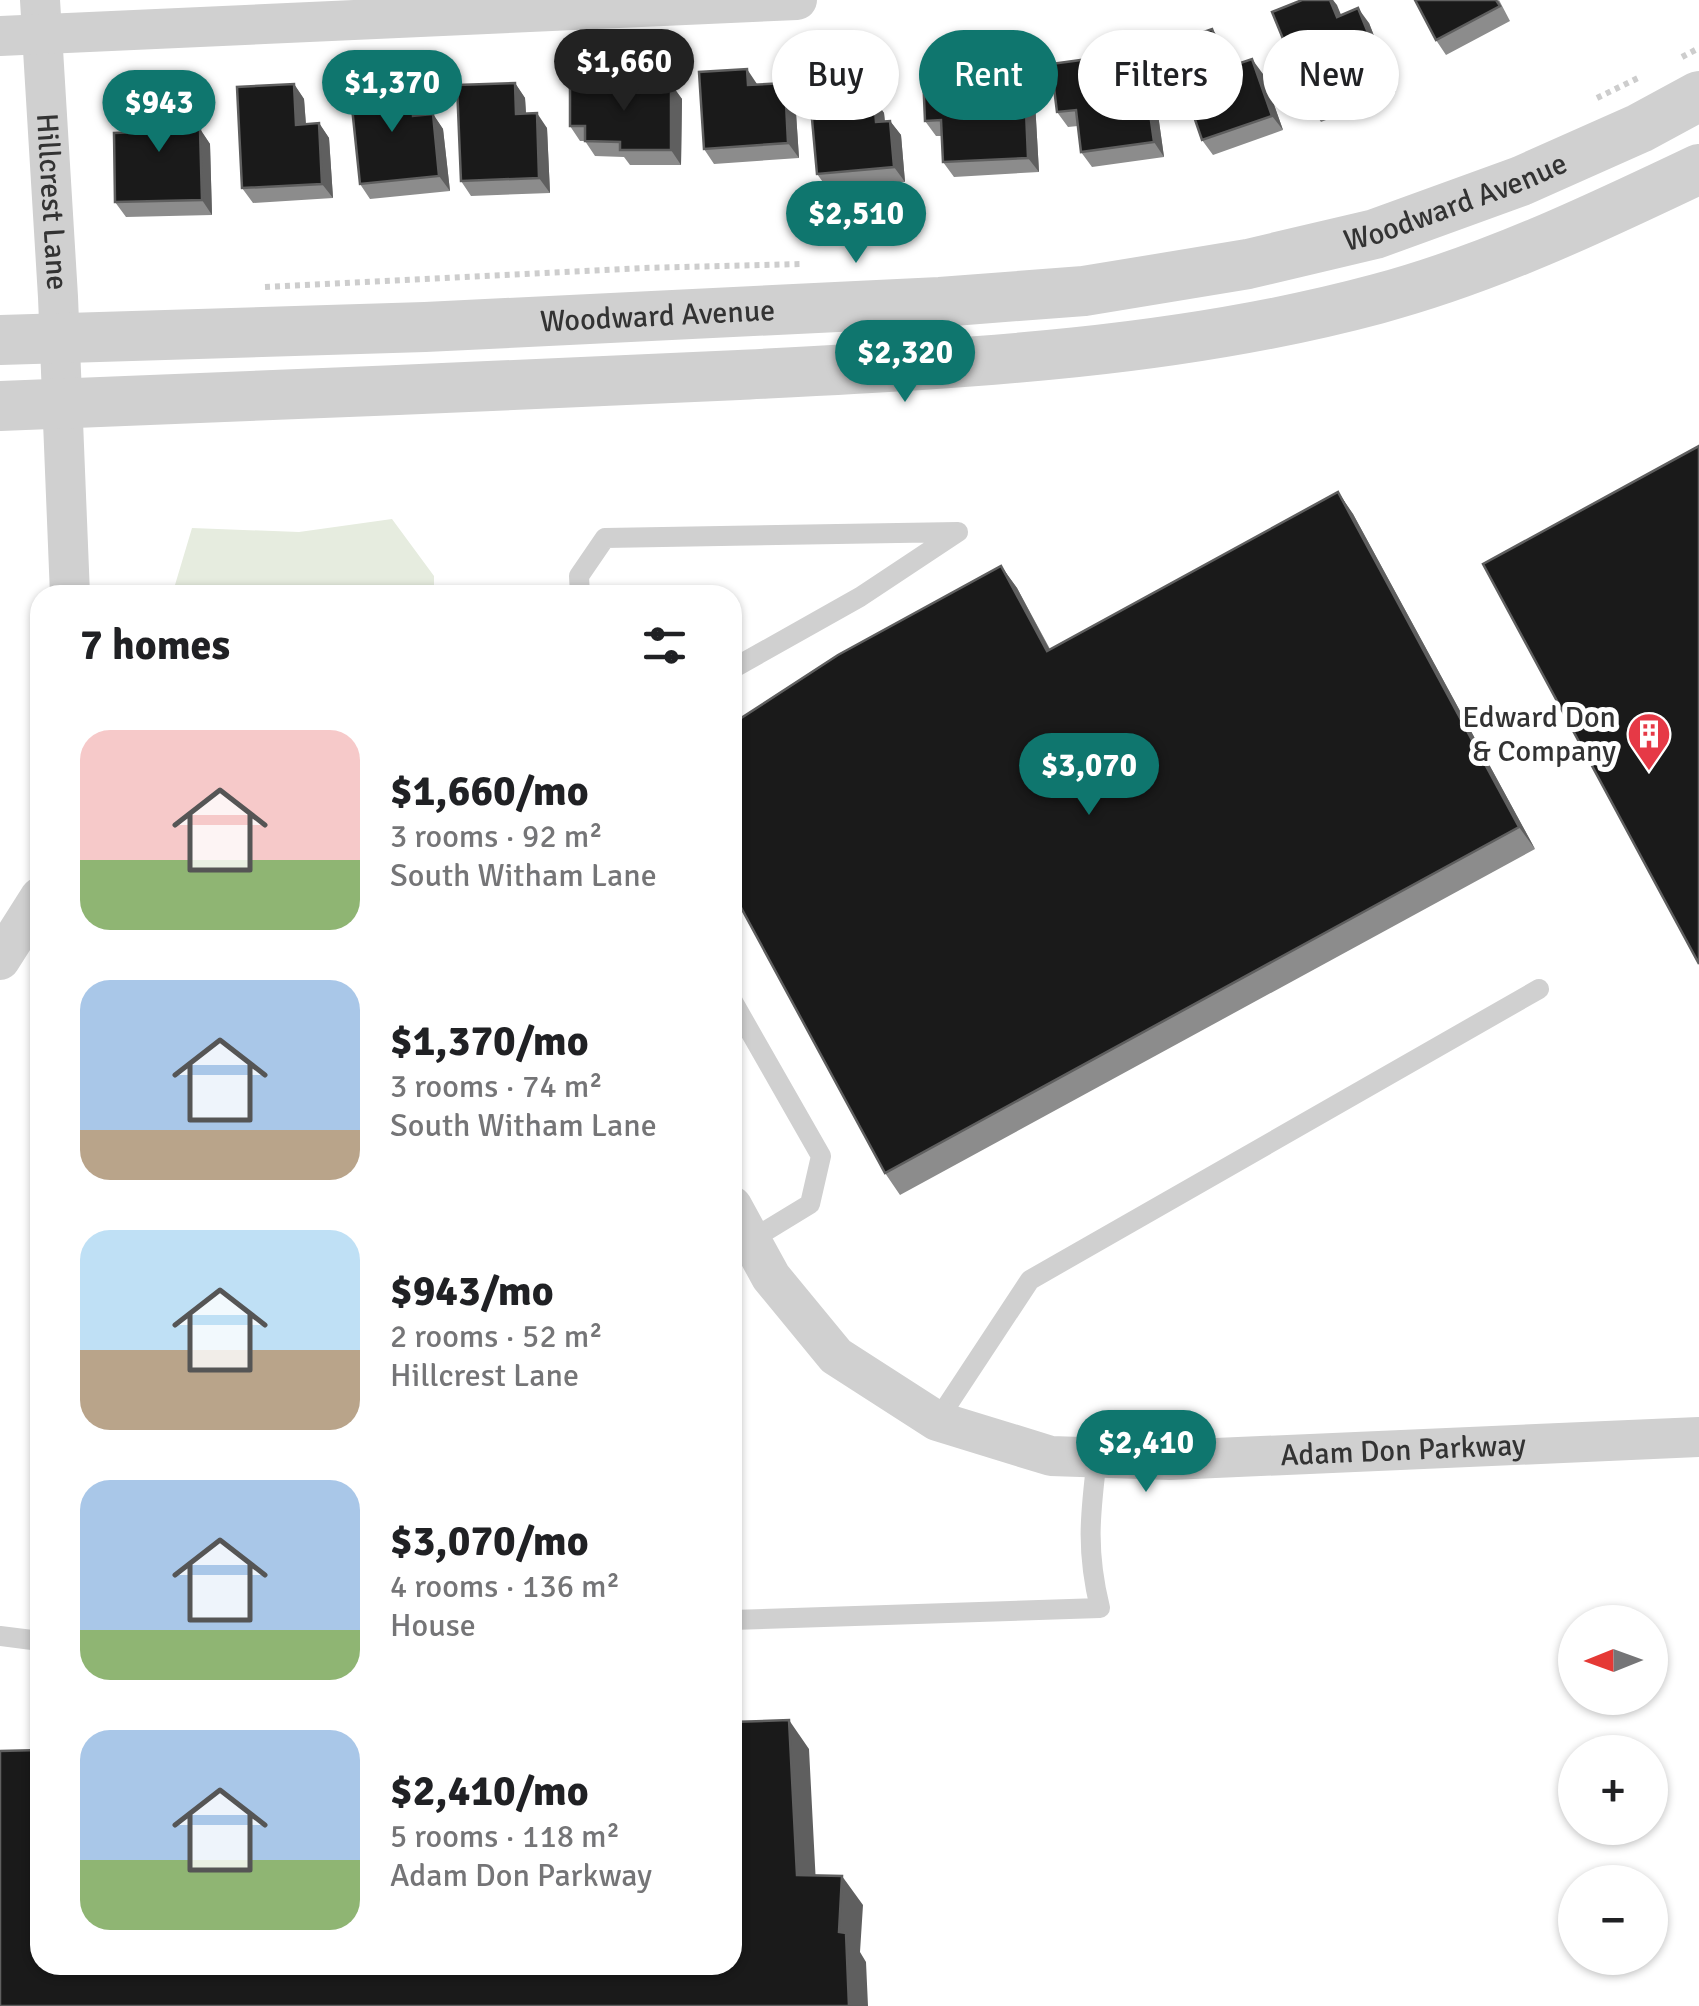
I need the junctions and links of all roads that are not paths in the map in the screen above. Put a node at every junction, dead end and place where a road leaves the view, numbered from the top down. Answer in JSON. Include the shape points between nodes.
{"nodes":[{"id":1,"x":798,"y":0,"type":"edge"},
{"id":2,"x":513,"y":6,"type":"edge"},
{"id":3,"x":40,"y":17,"type":"edge"},
{"id":4,"x":0,"y":36,"type":"edge"},
{"id":5,"x":1689,"y":77,"type":"edge"},
{"id":6,"x":1699,"y":169,"type":"edge"},
{"id":7,"x":60,"y":337,"type":"junction"},
{"id":8,"x":0,"y":340,"type":"edge"},
{"id":9,"x":62,"y":404,"type":"junction"},
{"id":10,"x":0,"y":406,"type":"edge"},
{"id":11,"x":70,"y":585,"type":"edge"},
{"id":12,"x":579,"y":585,"type":"edge"},
{"id":13,"x":742,"y":663,"type":"edge"},
{"id":14,"x":30,"y":913,"type":"edge"},
{"id":15,"x":0,"y":960,"type":"edge"},
{"id":16,"x":1539,"y":989,"type":"dead end"},
{"id":17,"x":742,"y":1018,"type":"edge"},
{"id":18,"x":742,"y":1223,"type":"edge"},
{"id":19,"x":936,"y":1420,"type":"junction"},
{"id":20,"x":1699,"y":1437,"type":"edge"},
{"id":21,"x":1097,"y":1458,"type":"junction"},
{"id":22,"x":742,"y":1620,"type":"edge"},
{"id":23,"x":0,"y":1636,"type":"edge"},
{"id":24,"x":30,"y":1640,"type":"edge"}],
"edges":[{"from":1,"to":2,"type":"street"},
{"from":2,"to":3,"type":"street"},
{"from":3,"to":4,"type":"street"},
{"from":3,"to":7,"type":"street","name":"Hillcrest Lane"},
{"from":5,"to":7,"type":"street","name":"Woodward Avenue","via":[[1640,128],[1521,182],[1375,234],[1084,292],[425,327]]},
{"from":6,"to":9,"type":"street","via":[[1443,280],[1164,342],[849,369]]},
{"from":7,"to":8,"type":"street","name":"Woodward Avenue"},
{"from":7,"to":9,"type":"street","name":"Hillcrest Lane"},
{"from":9,"to":10,"type":"street"},
{"from":9,"to":11,"type":"street","name":"Hillcrest Lane"},
{"from":12,"to":13,"type":"lane","via":[[605,538],[958,532]]},
{"from":14,"to":15,"type":"street"},
{"from":16,"to":19,"type":"lane","via":[[1030,1280]]},
{"from":17,"to":18,"type":"lane","via":[[821,1156],[810,1204]]},
{"from":18,"to":19,"type":"street","name":"Adam Don Parkway","via":[[771,1277],[836,1356]]},
{"from":19,"to":21,"type":"street","name":"Adam Don Parkway","via":[[1050,1456]]},
{"from":20,"to":21,"type":"street","name":"Adam Don Parkway"},
{"from":21,"to":22,"type":"lane","via":[[1089,1521],[1100,1608]]},
{"from":23,"to":24,"type":"lane"}]}
